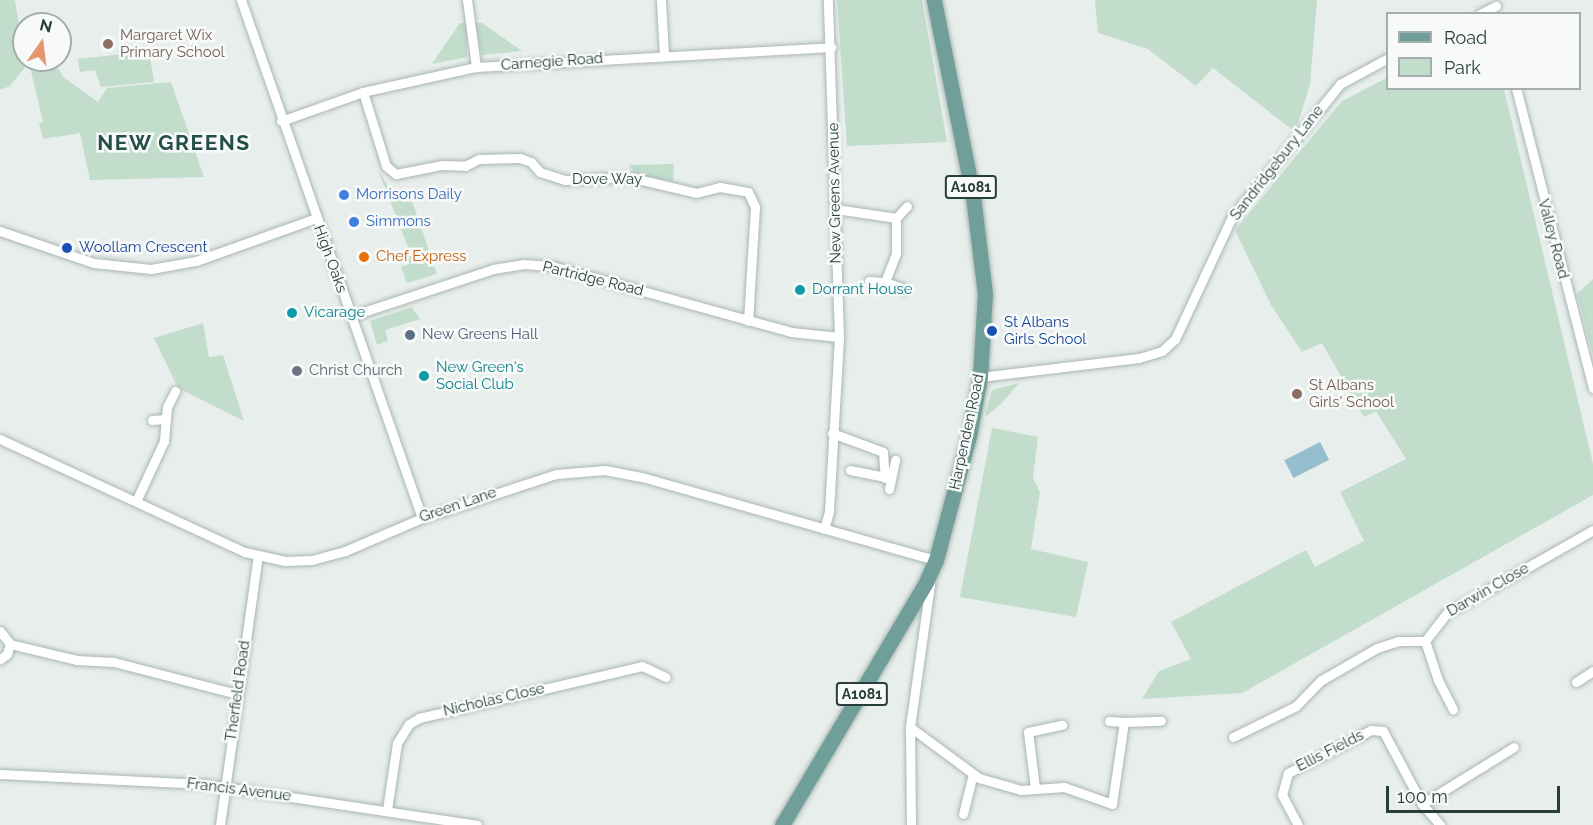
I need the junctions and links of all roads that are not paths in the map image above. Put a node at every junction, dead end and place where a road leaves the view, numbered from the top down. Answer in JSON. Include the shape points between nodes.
{"nodes":[{"id":1,"x":241,"y":0,"type":"edge"},
{"id":2,"x":467,"y":0,"type":"edge"},
{"id":3,"x":661,"y":0,"type":"edge"},
{"id":4,"x":828,"y":0,"type":"edge"},
{"id":5,"x":934,"y":0,"type":"edge"},
{"id":6,"x":831,"y":47,"type":"junction"},
{"id":7,"x":664,"y":55,"type":"junction"},
{"id":8,"x":1386,"y":59,"type":"edge"},
{"id":9,"x":476,"y":67,"type":"junction"},
{"id":10,"x":1517,"y":90,"type":"edge"},
{"id":11,"x":363,"y":92,"type":"junction"},
{"id":12,"x":281,"y":121,"type":"junction"},
{"id":13,"x":907,"y":206,"type":"dead end"},
{"id":14,"x":836,"y":209,"type":"junction"},
{"id":15,"x":316,"y":218,"type":"junction"},
{"id":16,"x":896,"y":218,"type":"junction"},
{"id":17,"x":0,"y":231,"type":"edge"},
{"id":18,"x":869,"y":281,"type":"dead end"},
{"id":19,"x":885,"y":282,"type":"junction"},
{"id":20,"x":904,"y":289,"type":"dead end"},
{"id":21,"x":351,"y":316,"type":"junction"},
{"id":22,"x":748,"y":321,"type":"junction"},
{"id":23,"x":839,"y":337,"type":"junction"},
{"id":24,"x":980,"y":377,"type":"junction"},
{"id":25,"x":1593,"y":388,"type":"edge"},
{"id":26,"x":175,"y":391,"type":"dead end"},
{"id":27,"x":166,"y":419,"type":"junction"},
{"id":28,"x":152,"y":420,"type":"dead end"},
{"id":29,"x":832,"y":433,"type":"junction"},
{"id":30,"x":0,"y":439,"type":"edge"},
{"id":31,"x":894,"y":460,"type":"dead end"},
{"id":32,"x":850,"y":470,"type":"dead end"},
{"id":33,"x":887,"y":478,"type":"junction"},
{"id":34,"x":889,"y":489,"type":"dead end"},
{"id":35,"x":136,"y":500,"type":"junction"},
{"id":36,"x":422,"y":518,"type":"junction"},
{"id":37,"x":824,"y":529,"type":"junction"},
{"id":38,"x":1593,"y":530,"type":"edge"},
{"id":39,"x":258,"y":556,"type":"junction"},
{"id":40,"x":936,"y":560,"type":"junction"},
{"id":41,"x":930,"y":584,"type":"dead end"},
{"id":42,"x":0,"y":631,"type":"edge"},
{"id":43,"x":1425,"y":641,"type":"junction"},
{"id":44,"x":10,"y":644,"type":"junction"},
{"id":45,"x":0,"y":659,"type":"edge"},
{"id":46,"x":1593,"y":671,"type":"edge"},
{"id":47,"x":666,"y":677,"type":"dead end"},
{"id":48,"x":1576,"y":682,"type":"dead end"},
{"id":49,"x":237,"y":694,"type":"junction"},
{"id":50,"x":1454,"y":709,"type":"dead end"},
{"id":51,"x":1109,"y":721,"type":"dead end"},
{"id":52,"x":1161,"y":721,"type":"dead end"},
{"id":53,"x":1124,"y":722,"type":"junction"},
{"id":54,"x":1062,"y":725,"type":"dead end"},
{"id":55,"x":909,"y":727,"type":"junction"},
{"id":56,"x":1233,"y":737,"type":"dead end"},
{"id":57,"x":1514,"y":747,"type":"dead end"},
{"id":58,"x":0,"y":774,"type":"edge"},
{"id":59,"x":973,"y":774,"type":"junction"},
{"id":60,"x":226,"y":788,"type":"junction"},
{"id":61,"x":1035,"y":788,"type":"junction"},
{"id":62,"x":1422,"y":804,"type":"junction"},
{"id":63,"x":387,"y":810,"type":"junction"},
{"id":64,"x":963,"y":814,"type":"dead end"},
{"id":65,"x":220,"y":825,"type":"edge"},
{"id":66,"x":477,"y":825,"type":"edge"},
{"id":67,"x":782,"y":825,"type":"edge"},
{"id":68,"x":911,"y":825,"type":"edge"},
{"id":69,"x":1298,"y":825,"type":"edge"},
{"id":70,"x":1440,"y":825,"type":"edge"}],
"edges":[{"from":1,"to":12,"type":"street","name":"High Oaks"},
{"from":2,"to":9,"type":"street"},
{"from":3,"to":7,"type":"street"},
{"from":4,"to":6,"type":"street","name":"New Greens Avenue"},
{"from":5,"to":24,"type":"main road","name":"Harpenden Road","number":"A1081","via":[[973,196],[985,294]]},
{"from":6,"to":7,"type":"street","name":"Carnegie Road"},
{"from":6,"to":14,"type":"street","name":"New Greens Avenue"},
{"from":7,"to":9,"type":"street","name":"Carnegie Road"},
{"from":8,"to":24,"type":"street","name":"Sandridgebury Lane","via":[[1340,84],[1232,217],[1175,339],[1162,351],[1139,358]]},
{"from":9,"to":11,"type":"street","name":"Carnegie Road"},
{"from":10,"to":25,"type":"street","name":"Valley Road"},
{"from":11,"to":12,"type":"street","name":"Carnegie Road"},
{"from":11,"to":22,"type":"street","name":"Dove Way","via":[[386,166],[396,174],[465,165],[479,159],[520,158],[531,162],[540,172],[565,180],[629,177],[696,193],[720,187],[748,192],[756,207]]},
{"from":12,"to":15,"type":"street","name":"High Oaks"},
{"from":13,"to":16,"type":"street"},
{"from":14,"to":16,"type":"street"},
{"from":14,"to":23,"type":"street","name":"New Greens Avenue"},
{"from":15,"to":17,"type":"street","via":[[196,261],[151,269],[94,263]]},
{"from":15,"to":21,"type":"street","name":"High Oaks"},
{"from":16,"to":19,"type":"street","via":[[896,253]]},
{"from":18,"to":19,"type":"street"},
{"from":19,"to":20,"type":"street"},
{"from":21,"to":22,"type":"street","name":"Partridge Road","via":[[493,269],[523,264],[552,266]]},
{"from":21,"to":36,"type":"street","name":"High Oaks"},
{"from":22,"to":23,"type":"street","name":"Partridge Road","via":[[791,332]]},
{"from":23,"to":29,"type":"street","name":"New Greens Avenue"},
{"from":24,"to":40,"type":"main road","name":"Harpenden Road","number":"A1081","via":[[961,470]]},
{"from":26,"to":27,"type":"street"},
{"from":27,"to":28,"type":"street"},
{"from":27,"to":35,"type":"street","via":[[164,441]]},
{"from":29,"to":33,"type":"street","via":[[883,452]]},
{"from":29,"to":37,"type":"street","name":"New Greens Avenue","via":[[829,510]]},
{"from":30,"to":35,"type":"street","name":"Green Lane"},
{"from":31,"to":33,"type":"street"},
{"from":32,"to":33,"type":"street"},
{"from":33,"to":34,"type":"street"},
{"from":35,"to":39,"type":"street","name":"Green Lane"},
{"from":36,"to":37,"type":"street","name":"Green Lane","via":[[556,474],[605,470]]},
{"from":36,"to":39,"type":"street","name":"Green Lane","via":[[345,551],[312,560]]},
{"from":37,"to":40,"type":"street","name":"Green Lane"},
{"from":38,"to":43,"type":"street","name":"Darwin Close","via":[[1447,613]]},
{"from":39,"to":49,"type":"street","name":"Therfield Road"},
{"from":40,"to":67,"type":"main road","name":"Harpenden Road","number":"A1081","via":[[883,658]]},
{"from":41,"to":55,"type":"street"},
{"from":42,"to":44,"type":"street"},
{"from":43,"to":50,"type":"street","via":[[1438,680]]},
{"from":43,"to":56,"type":"street","via":[[1399,641],[1377,648],[1320,681],[1296,706]]},
{"from":44,"to":45,"type":"street"},
{"from":44,"to":49,"type":"street","via":[[76,660],[114,662]]},
{"from":46,"to":48,"type":"street"},
{"from":47,"to":63,"type":"street","name":"Nicholas Close","via":[[642,666],[419,718],[404,730],[397,743]]},
{"from":49,"to":60,"type":"street","name":"Therfield Road"},
{"from":51,"to":53,"type":"street"},
{"from":52,"to":53,"type":"street"},
{"from":53,"to":61,"type":"street","via":[[1112,804],[1064,787]]},
{"from":54,"to":61,"type":"street","via":[[1028,732]]},
{"from":55,"to":59,"type":"street"},
{"from":55,"to":68,"type":"street"},
{"from":57,"to":62,"type":"street"},
{"from":58,"to":60,"type":"street","name":"Francis Avenue"},
{"from":59,"to":61,"type":"street","via":[[1021,790]]},
{"from":59,"to":64,"type":"street"},
{"from":60,"to":63,"type":"street","name":"Francis Avenue"},
{"from":60,"to":65,"type":"street","name":"Therfield Road"},
{"from":62,"to":69,"type":"street","name":"Ellis Fields","via":[[1383,731],[1371,730],[1288,773],[1282,795]]},
{"from":62,"to":70,"type":"street","name":"Ellis Fields"},
{"from":63,"to":66,"type":"street","name":"Francis Avenue"}]}
